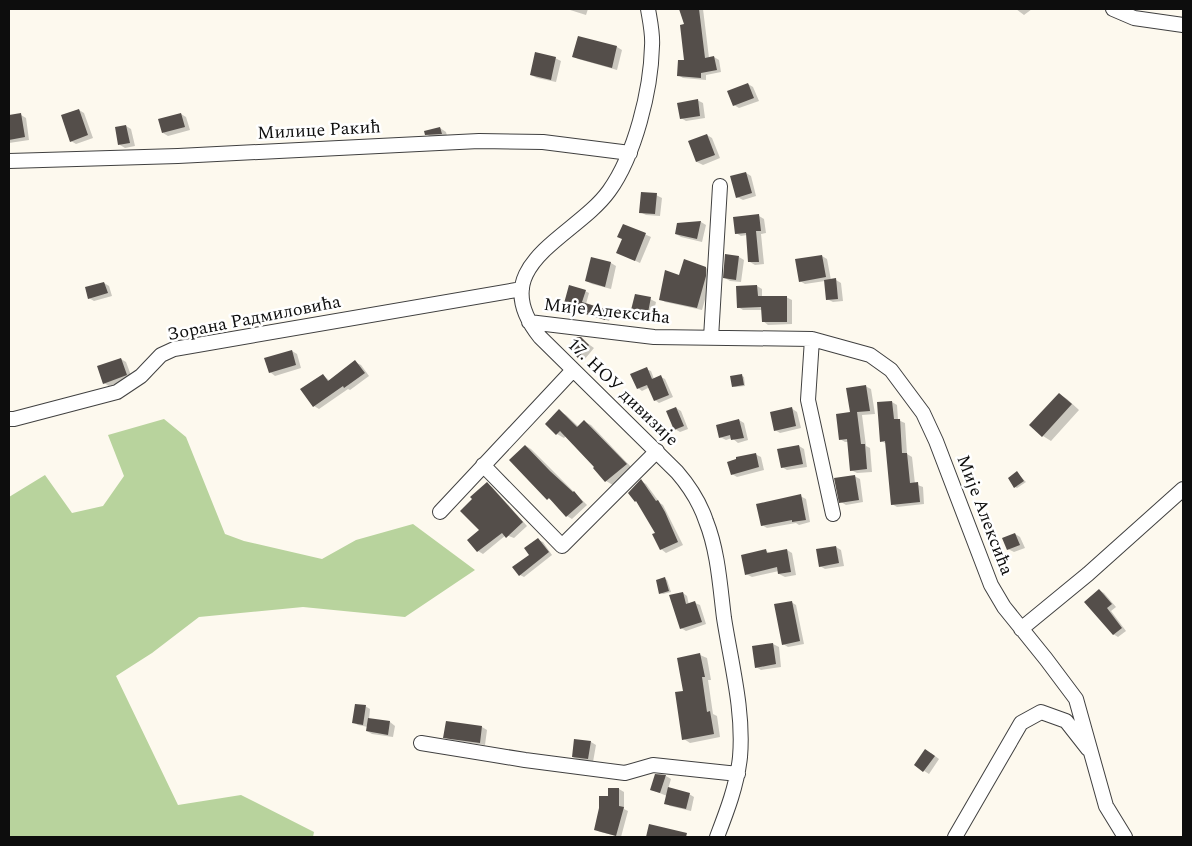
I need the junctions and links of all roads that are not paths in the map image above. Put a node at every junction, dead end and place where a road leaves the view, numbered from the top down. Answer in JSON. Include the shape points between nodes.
{"nodes":[{"id":1,"x":648,"y":9,"type":"edge"},
{"id":2,"x":1113,"y":9,"type":"edge"},
{"id":3,"x":1183,"y":25,"type":"edge"},
{"id":4,"x":630,"y":153,"type":"junction"},
{"id":5,"x":9,"y":161,"type":"edge"},
{"id":6,"x":720,"y":186,"type":"dead end"},
{"id":7,"x":522,"y":290,"type":"junction"},
{"id":8,"x":529,"y":322,"type":"junction"},
{"id":9,"x":711,"y":338,"type":"junction"},
{"id":10,"x":812,"y":339,"type":"junction"},
{"id":11,"x":573,"y":370,"type":"junction"},
{"id":12,"x":9,"y":419,"type":"edge"},
{"id":13,"x":657,"y":451,"type":"junction"},
{"id":14,"x":484,"y":465,"type":"junction"},
{"id":15,"x":1183,"y":489,"type":"edge"},
{"id":16,"x":440,"y":512,"type":"dead end"},
{"id":17,"x":833,"y":514,"type":"dead end"},
{"id":18,"x":1021,"y":629,"type":"junction"},
{"id":19,"x":421,"y":743,"type":"dead end"},
{"id":20,"x":1091,"y":753,"type":"junction"},
{"id":21,"x":738,"y":774,"type":"junction"},
{"id":22,"x":717,"y":837,"type":"edge"},
{"id":23,"x":955,"y":837,"type":"edge"},
{"id":24,"x":1125,"y":837,"type":"edge"}],
"edges":[{"from":1,"to":4,"type":"street","name":"17. НОУ дивизије","via":[[651,63]]},
{"from":2,"to":3,"type":"street","via":[[1134,18]]},
{"from":4,"to":5,"type":"street","name":"Милице Ракић","via":[[543,142],[479,141]]},
{"from":4,"to":7,"type":"street","name":"17. НОУ дивизије","via":[[603,198],[531,264]]},
{"from":6,"to":9,"type":"street"},
{"from":7,"to":8,"type":"street","name":"17. НОУ дивизије"},
{"from":7,"to":12,"type":"street","name":"Зорана Радмиловића","via":[[174,349],[161,355],[141,376],[117,392]]},
{"from":8,"to":9,"type":"street","name":"Мије Алексића","via":[[628,335]]},
{"from":8,"to":11,"type":"street","name":"17. НОУ дивизије"},
{"from":9,"to":10,"type":"street","name":"Мије Алексића"},
{"from":10,"to":17,"type":"street","via":[[808,400]]},
{"from":10,"to":18,"type":"street","name":"Мије Алексића","via":[[870,355],[891,370],[922,413],[992,585]]},
{"from":11,"to":13,"type":"street","name":"17. НОУ дивизије"},
{"from":11,"to":14,"type":"street"},
{"from":13,"to":14,"type":"street","via":[[562,546]]},
{"from":13,"to":21,"type":"street","name":"17. НОУ дивизије","via":[[695,497],[712,539],[737,698]]},
{"from":14,"to":16,"type":"street"},
{"from":15,"to":18,"type":"street"},
{"from":18,"to":20,"type":"street","name":"Мије Алексића","via":[[1076,699]]},
{"from":19,"to":21,"type":"street","via":[[625,773],[653,765]]},
{"from":20,"to":23,"type":"street","via":[[1066,721],[1042,712],[1021,723]]},
{"from":20,"to":24,"type":"street","name":"Мије Алексића","via":[[1106,806]]},
{"from":21,"to":22,"type":"street","name":"17. НОУ дивизије"}]}
